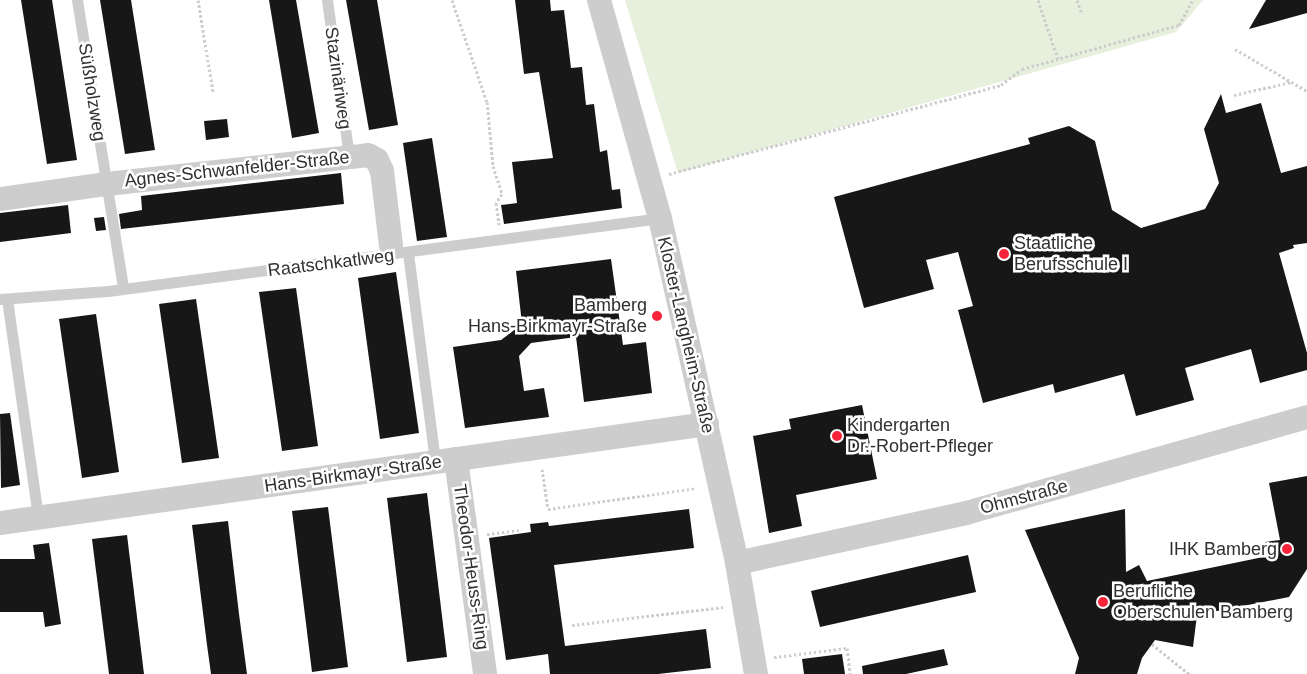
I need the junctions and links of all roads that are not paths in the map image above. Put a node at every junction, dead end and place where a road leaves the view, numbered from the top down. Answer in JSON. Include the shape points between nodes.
{"nodes":[{"id":1,"x":77,"y":0,"type":"edge"},
{"id":2,"x":327,"y":0,"type":"edge"},
{"id":3,"x":599,"y":0,"type":"edge"},
{"id":4,"x":349,"y":156,"type":"junction"},
{"id":5,"x":107,"y":184,"type":"junction"},
{"id":6,"x":0,"y":199,"type":"edge"},
{"id":7,"x":660,"y":218,"type":"junction"},
{"id":8,"x":397,"y":251,"type":"junction"},
{"id":9,"x":123,"y":288,"type":"junction"},
{"id":10,"x":3,"y":299,"type":"edge"},
{"id":11,"x":1307,"y":417,"type":"edge"},
{"id":12,"x":707,"y":424,"type":"junction"},
{"id":13,"x":446,"y":461,"type":"junction"},
{"id":14,"x":38,"y":518,"type":"junction"},
{"id":15,"x":0,"y":523,"type":"edge"},
{"id":16,"x":737,"y":563,"type":"junction"},
{"id":17,"x":755,"y":667,"type":"edge"},
{"id":18,"x":486,"y":674,"type":"edge"}],
"edges":[{"from":1,"to":5,"type":"lane","name":"Süßholzweg"},
{"from":2,"to":4,"type":"lane","name":"Stazinäriweg"},
{"from":3,"to":7,"type":"street","name":"Kloster-Langheim-Straße"},
{"from":4,"to":5,"type":"street","name":"Agnes-Schwanfelder-Straße"},
{"from":4,"to":8,"type":"street","name":"Agnes-Schwanfelder-Straße","via":[[368,155],[380,165]]},
{"from":5,"to":6,"type":"street","name":"Agnes-Schwanfelder-Straße"},
{"from":5,"to":9,"type":"lane","name":"Süßholzweg"},
{"from":7,"to":8,"type":"lane","name":"Raatschkatlweg","via":[[501,241]]},
{"from":7,"to":12,"type":"street","name":"Kloster-Langheim-Straße"},
{"from":8,"to":9,"type":"lane","name":"Raatschkatlweg"},
{"from":8,"to":13,"type":"lane"},
{"from":9,"to":10,"type":"lane","name":"Raatschkatlweg"},
{"from":10,"to":14,"type":"lane"},
{"from":11,"to":16,"type":"street","name":"Ohmstraße","via":[[966,513]]},
{"from":12,"to":13,"type":"street","name":"Hans-Birkmayr-Straße"},
{"from":12,"to":16,"type":"street","name":"Kloster-Langheim-Straße"},
{"from":13,"to":14,"type":"street","name":"Hans-Birkmayr-Straße"},
{"from":13,"to":18,"type":"street","name":"Theodor-Heuss-Ring"},
{"from":14,"to":15,"type":"street","name":"Hans-Birkmayr-Straße"},
{"from":16,"to":17,"type":"street","name":"Kloster-Langheim-Straße"}]}
